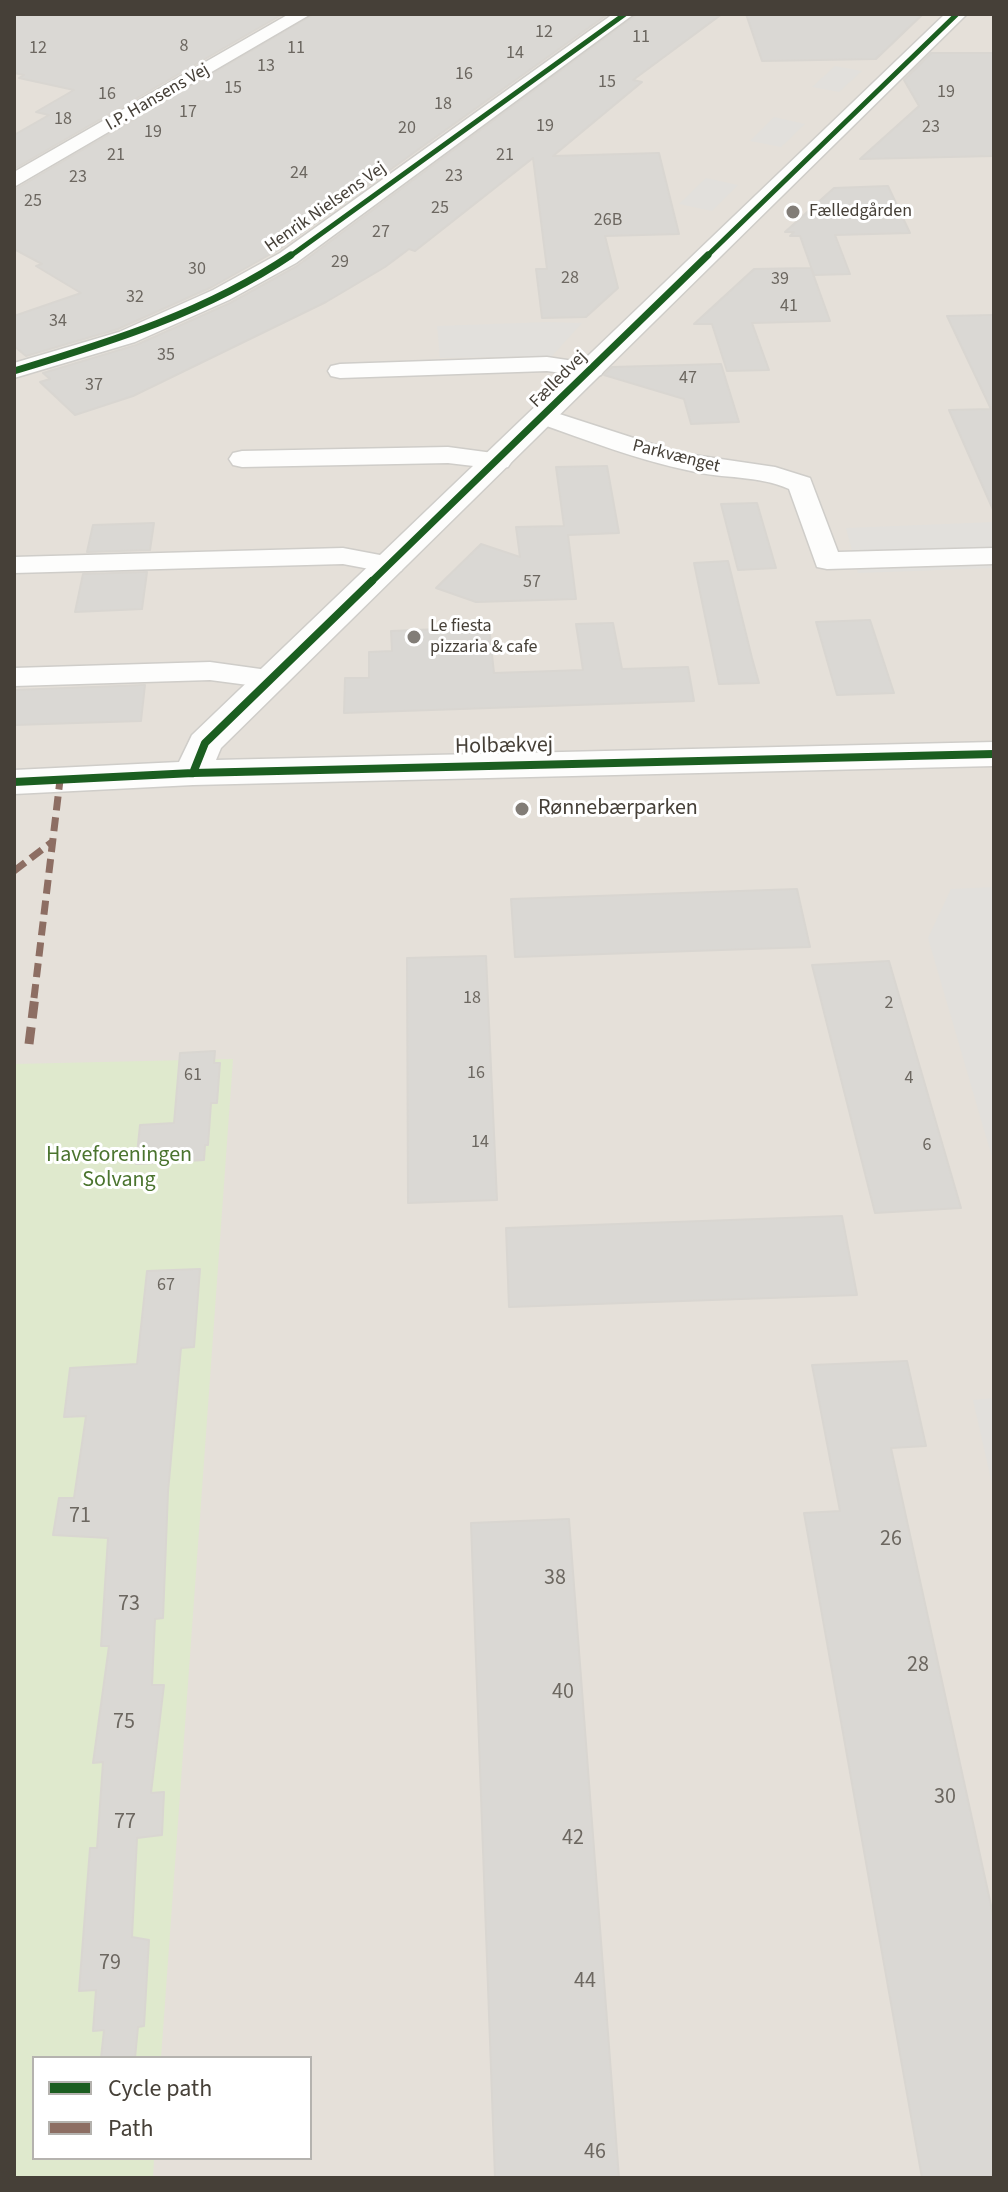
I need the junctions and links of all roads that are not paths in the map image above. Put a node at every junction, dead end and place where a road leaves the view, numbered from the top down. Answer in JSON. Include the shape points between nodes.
{"nodes":[{"id":1,"x":302,"y":14,"type":"edge"},
{"id":2,"x":625,"y":14,"type":"edge"},
{"id":3,"x":957,"y":14,"type":"edge"},
{"id":4,"x":14,"y":181,"type":"edge"},
{"id":5,"x":592,"y":370,"type":"junction"},
{"id":6,"x":14,"y":371,"type":"edge"},
{"id":7,"x":340,"y":371,"type":"dead end"},
{"id":8,"x":544,"y":417,"type":"junction"},
{"id":9,"x":242,"y":459,"type":"dead end"},
{"id":10,"x":499,"y":461,"type":"junction"},
{"id":11,"x":994,"y":556,"type":"edge"},
{"id":12,"x":14,"y":565,"type":"edge"},
{"id":13,"x":391,"y":565,"type":"junction"},
{"id":14,"x":14,"y":677,"type":"edge"},
{"id":15,"x":271,"y":679,"type":"junction"},
{"id":16,"x":994,"y":754,"type":"edge"},
{"id":17,"x":193,"y":773,"type":"junction"},
{"id":18,"x":14,"y":782,"type":"edge"}],
"edges":[{"from":1,"to":4,"type":"street","name":"I.P. Hansens Vej"},
{"from":2,"to":6,"type":"street","name":"Henrik Nielsens Vej","via":[[288,258],[127,337]]},
{"from":3,"to":5,"type":"street","name":"Fælledvej"},
{"from":5,"to":7,"type":"street","name":"Fælledvej","via":[[547,364]]},
{"from":5,"to":8,"type":"street","name":"Fælledvej"},
{"from":8,"to":10,"type":"street","name":"Fælledvej"},
{"from":8,"to":11,"type":"street","name":"Parkvænget","via":[[672,460],[781,473],[801,484],[827,561]]},
{"from":9,"to":10,"type":"street","via":[[448,455]]},
{"from":10,"to":13,"type":"street","name":"Fælledvej"},
{"from":12,"to":13,"type":"street","via":[[343,556]]},
{"from":13,"to":15,"type":"street","name":"Fælledvej"},
{"from":14,"to":15,"type":"street","via":[[210,671]]},
{"from":15,"to":17,"type":"street","name":"Fælledvej","via":[[205,743]]},
{"from":16,"to":17,"type":"street","name":"Holbækvej"},
{"from":17,"to":18,"type":"street","name":"Holbækvej"}]}
